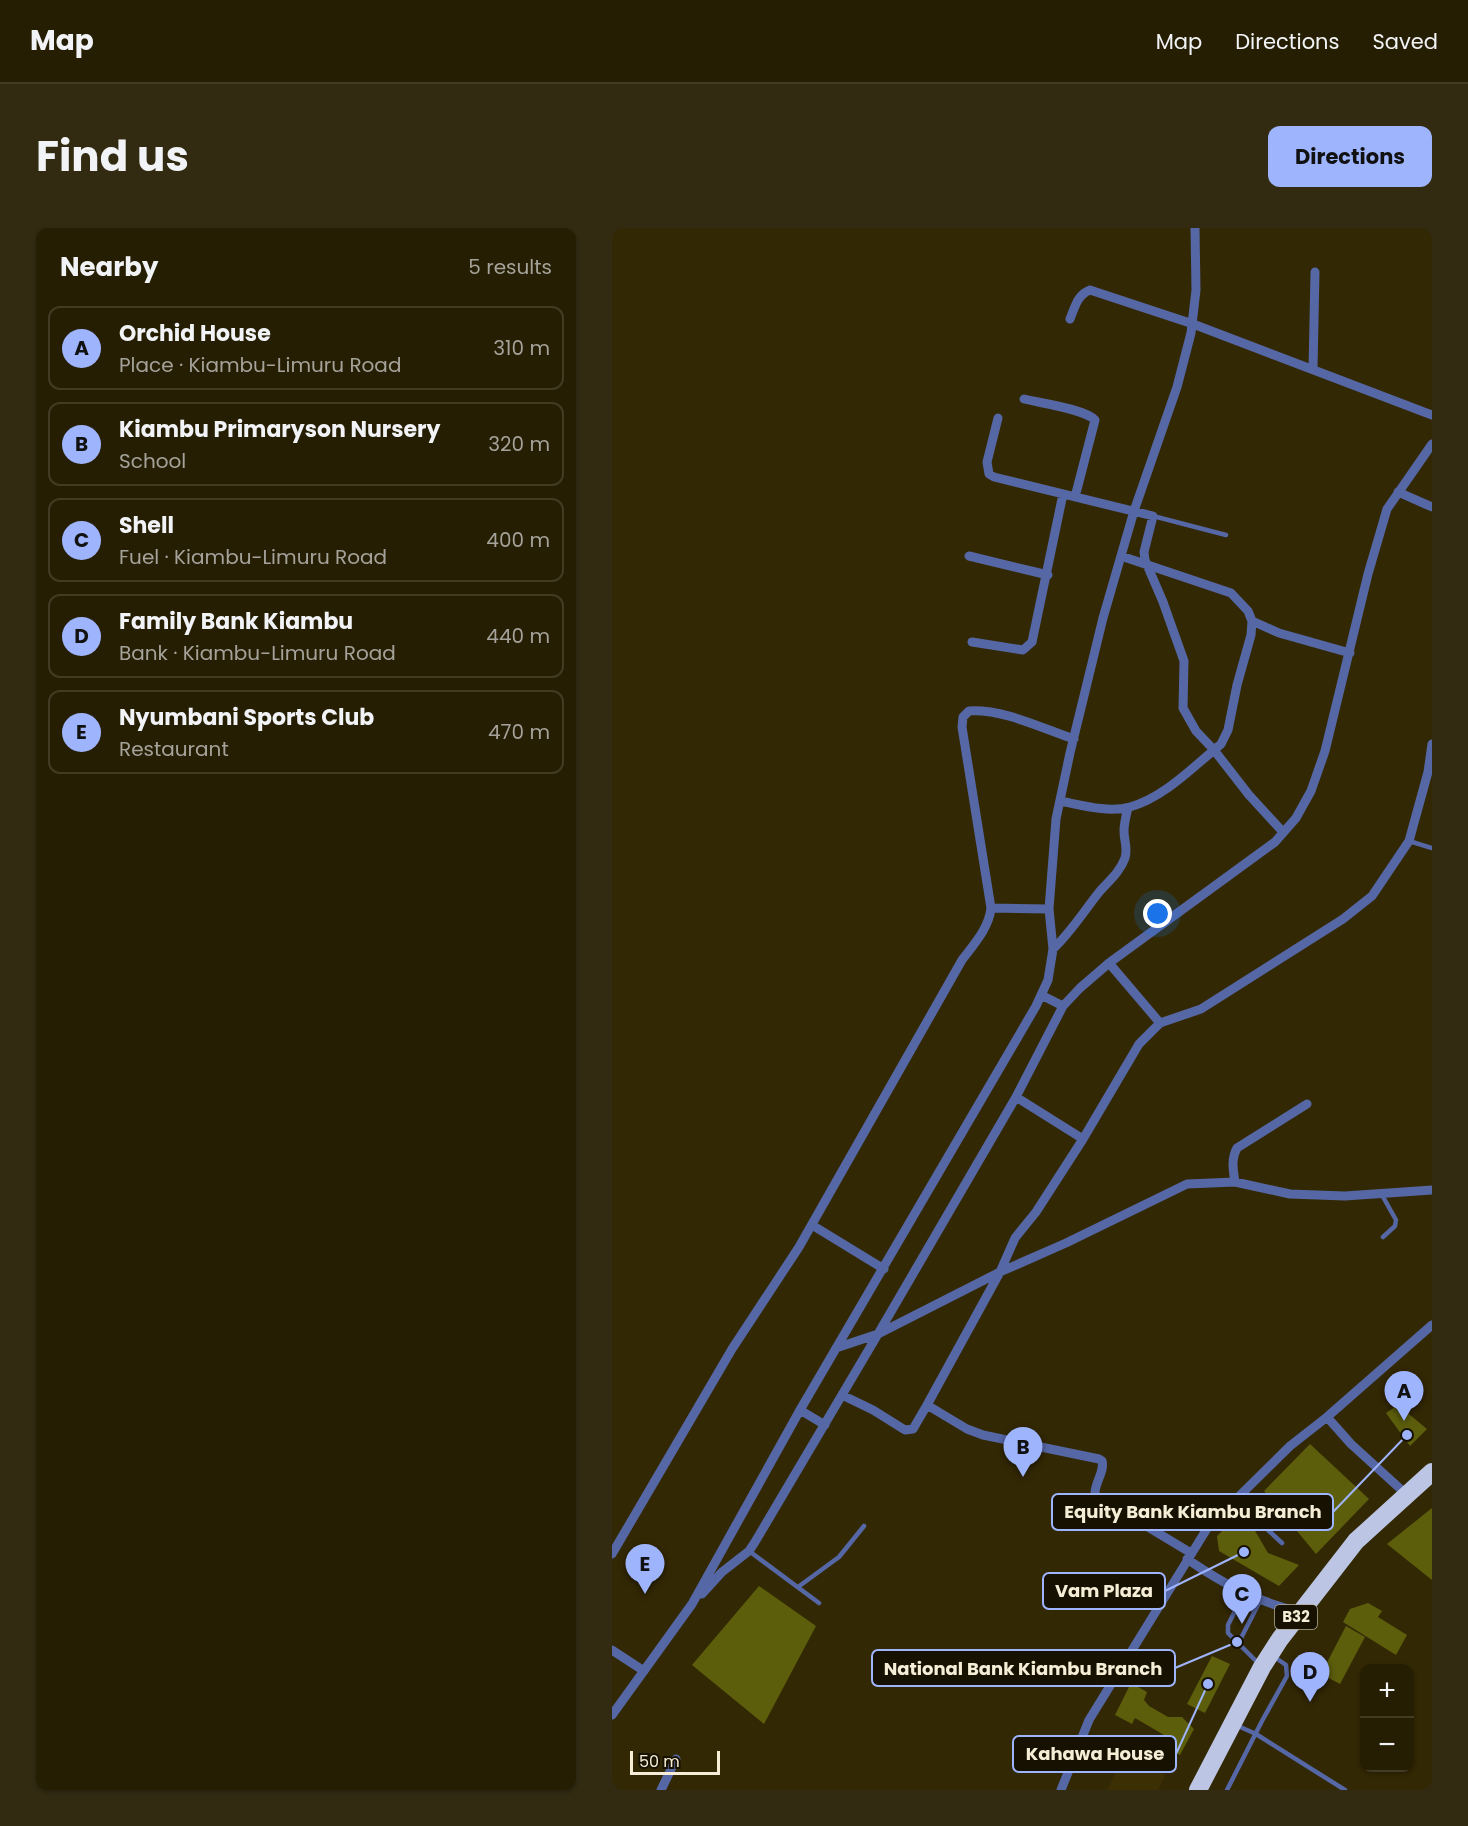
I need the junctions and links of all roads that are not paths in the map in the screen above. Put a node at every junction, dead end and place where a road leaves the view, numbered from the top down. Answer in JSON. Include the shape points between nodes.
{"nodes":[{"id":1,"x":1195,"y":228,"type":"edge"},
{"id":2,"x":1315,"y":272,"type":"dead end"},
{"id":3,"x":1070,"y":320,"type":"dead end"},
{"id":4,"x":1193,"y":324,"type":"junction"},
{"id":5,"x":1313,"y":369,"type":"junction"},
{"id":6,"x":1024,"y":399,"type":"dead end"},
{"id":7,"x":1432,"y":415,"type":"edge"},
{"id":8,"x":998,"y":418,"type":"dead end"},
{"id":9,"x":1432,"y":444,"type":"edge"},
{"id":10,"x":1398,"y":492,"type":"junction"},
{"id":11,"x":1063,"y":494,"type":"junction"},
{"id":12,"x":1075,"y":497,"type":"junction"},
{"id":13,"x":1432,"y":507,"type":"edge"},
{"id":14,"x":1134,"y":511,"type":"junction"},
{"id":15,"x":1153,"y":516,"type":"junction"},
{"id":16,"x":1226,"y":535,"type":"dead end"},
{"id":17,"x":969,"y":556,"type":"dead end"},
{"id":18,"x":1121,"y":556,"type":"junction"},
{"id":19,"x":1147,"y":566,"type":"junction"},
{"id":20,"x":1048,"y":575,"type":"junction"},
{"id":21,"x":1252,"y":621,"type":"junction"},
{"id":22,"x":972,"y":642,"type":"dead end"},
{"id":23,"x":1350,"y":653,"type":"junction"},
{"id":24,"x":1074,"y":739,"type":"junction"},
{"id":25,"x":1432,"y":744,"type":"edge"},
{"id":26,"x":1214,"y":750,"type":"junction"},
{"id":27,"x":1060,"y":801,"type":"junction"},
{"id":28,"x":1128,"y":808,"type":"junction"},
{"id":29,"x":1283,"y":832,"type":"junction"},
{"id":30,"x":1409,"y":842,"type":"junction"},
{"id":31,"x":1432,"y":848,"type":"edge"},
{"id":32,"x":991,"y":908,"type":"junction"},
{"id":33,"x":1049,"y":909,"type":"junction"},
{"id":34,"x":1053,"y":949,"type":"junction"},
{"id":35,"x":1109,"y":963,"type":"junction"},
{"id":36,"x":1041,"y":995,"type":"junction"},
{"id":37,"x":1063,"y":1006,"type":"junction"},
{"id":38,"x":1160,"y":1023,"type":"junction"},
{"id":39,"x":1016,"y":1097,"type":"junction"},
{"id":40,"x":1307,"y":1104,"type":"dead end"},
{"id":41,"x":1083,"y":1139,"type":"junction"},
{"id":42,"x":1235,"y":1182,"type":"junction"},
{"id":43,"x":1432,"y":1190,"type":"edge"},
{"id":44,"x":1382,"y":1195,"type":"junction"},
{"id":45,"x":812,"y":1224,"type":"junction"},
{"id":46,"x":1383,"y":1237,"type":"dead end"},
{"id":47,"x":884,"y":1269,"type":"junction"},
{"id":48,"x":1000,"y":1272,"type":"junction"},
{"id":49,"x":1432,"y":1325,"type":"edge"},
{"id":50,"x":878,"y":1334,"type":"junction"},
{"id":51,"x":836,"y":1348,"type":"junction"},
{"id":52,"x":842,"y":1395,"type":"junction"},
{"id":53,"x":927,"y":1405,"type":"junction"},
{"id":54,"x":800,"y":1410,"type":"junction"},
{"id":55,"x":1327,"y":1417,"type":"junction"},
{"id":56,"x":825,"y":1425,"type":"junction"},
{"id":57,"x":1432,"y":1472,"type":"edge"},
{"id":58,"x":1239,"y":1494,"type":"junction"},
{"id":59,"x":1406,"y":1494,"type":"junction"},
{"id":60,"x":864,"y":1526,"type":"dead end"},
{"id":61,"x":1282,"y":1543,"type":"dead end"},
{"id":62,"x":749,"y":1551,"type":"junction"},
{"id":63,"x":612,"y":1554,"type":"edge"},
{"id":64,"x":1189,"y":1556,"type":"junction"},
{"id":65,"x":798,"y":1587,"type":"junction"},
{"id":66,"x":1260,"y":1600,"type":"junction"},
{"id":67,"x":819,"y":1603,"type":"dead end"},
{"id":68,"x":692,"y":1604,"type":"junction"},
{"id":69,"x":1253,"y":1610,"type":"junction"},
{"id":70,"x":1300,"y":1612,"type":"junction"},
{"id":71,"x":1238,"y":1644,"type":"junction"},
{"id":72,"x":612,"y":1650,"type":"edge"},
{"id":73,"x":1265,"y":1661,"type":"junction"},
{"id":74,"x":644,"y":1671,"type":"junction"},
{"id":75,"x":612,"y":1715,"type":"edge"},
{"id":76,"x":1233,"y":1724,"type":"junction"},
{"id":77,"x":1256,"y":1734,"type":"junction"},
{"id":78,"x":676,"y":1758,"type":"dead end"},
{"id":79,"x":661,"y":1790,"type":"edge"},
{"id":80,"x":1061,"y":1790,"type":"edge"},
{"id":81,"x":1198,"y":1790,"type":"edge"},
{"id":82,"x":1227,"y":1790,"type":"edge"},
{"id":83,"x":1345,"y":1790,"type":"edge"}],
"edges":[{"from":1,"to":4,"type":"street"},
{"from":2,"to":5,"type":"street"},
{"from":3,"to":4,"type":"street","via":[[1077,299],[1090,290]]},
{"from":4,"to":5,"type":"street"},
{"from":4,"to":14,"type":"street","via":[[1177,387]]},
{"from":5,"to":7,"type":"street"},
{"from":6,"to":12,"type":"street","via":[[1076,411],[1095,420]]},
{"from":8,"to":11,"type":"street","via":[[987,462],[989,474]]},
{"from":9,"to":10,"type":"street"},
{"from":10,"to":13,"type":"street"},
{"from":10,"to":23,"type":"street","via":[[1382,526]]},
{"from":11,"to":12,"type":"street"},
{"from":11,"to":20,"type":"street"},
{"from":12,"to":14,"type":"street"},
{"from":14,"to":15,"type":"street"},
{"from":14,"to":18,"type":"street"},
{"from":15,"to":16,"type":"lane"},
{"from":15,"to":19,"type":"street","via":[[1144,552]]},
{"from":17,"to":20,"type":"street"},
{"from":18,"to":19,"type":"street"},
{"from":18,"to":24,"type":"street"},
{"from":19,"to":21,"type":"street","via":[[1231,594]]},
{"from":19,"to":26,"type":"street","via":[[1184,661],[1183,708],[1196,731]]},
{"from":20,"to":22,"type":"street","via":[[1036,631],[1028,647],[1023,650]]},
{"from":21,"to":23,"type":"street","via":[[1279,633]]},
{"from":21,"to":26,"type":"street","via":[[1228,730]]},
{"from":23,"to":29,"type":"street","via":[[1311,791]]},
{"from":24,"to":27,"type":"street"},
{"from":24,"to":32,"type":"street","via":[[981,710],[969,711],[963,717]]},
{"from":25,"to":30,"type":"street"},
{"from":26,"to":28,"type":"street","via":[[1169,787]]},
{"from":26,"to":29,"type":"street"},
{"from":27,"to":28,"type":"street"},
{"from":27,"to":33,"type":"street"},
{"from":28,"to":34,"type":"street","via":[[1124,821],[1127,846],[1119,870]]},
{"from":29,"to":35,"type":"street","via":[[1275,842]]},
{"from":30,"to":31,"type":"lane"},
{"from":30,"to":38,"type":"street","via":[[1372,896],[1343,919],[1201,1009]]},
{"from":32,"to":33,"type":"street"},
{"from":32,"to":45,"type":"street","via":[[983,932],[962,960]]},
{"from":33,"to":34,"type":"street"},
{"from":34,"to":36,"type":"street"},
{"from":35,"to":37,"type":"street"},
{"from":35,"to":38,"type":"street"},
{"from":36,"to":37,"type":"street"},
{"from":36,"to":47,"type":"street"},
{"from":37,"to":39,"type":"street"},
{"from":38,"to":41,"type":"street","via":[[1139,1044]]},
{"from":39,"to":41,"type":"street"},
{"from":39,"to":50,"type":"street"},
{"from":40,"to":42,"type":"street","via":[[1237,1148],[1232,1166]]},
{"from":41,"to":48,"type":"street","via":[[1015,1238]]},
{"from":42,"to":44,"type":"street","via":[[1290,1194]]},
{"from":42,"to":48,"type":"street","via":[[1187,1184]]},
{"from":43,"to":44,"type":"street"},
{"from":44,"to":46,"type":"lane","via":[[1396,1220]]},
{"from":45,"to":47,"type":"street"},
{"from":45,"to":63,"type":"street","via":[[732,1349]]},
{"from":47,"to":51,"type":"street"},
{"from":48,"to":50,"type":"street"},
{"from":48,"to":53,"type":"street"},
{"from":49,"to":55,"type":"street"},
{"from":50,"to":51,"type":"street"},
{"from":50,"to":52,"type":"street"},
{"from":51,"to":54,"type":"street"},
{"from":52,"to":53,"type":"street","via":[[905,1430],[913,1429]]},
{"from":52,"to":56,"type":"street"},
{"from":53,"to":64,"type":"street","via":[[983,1435],[1099,1459],[1103,1466],[1095,1495]]},
{"from":54,"to":56,"type":"street"},
{"from":54,"to":68,"type":"street"},
{"from":55,"to":58,"type":"street"},
{"from":55,"to":59,"type":"street"},
{"from":56,"to":62,"type":"street"},
{"from":57,"to":59,"type":"highway","number":"B32"},
{"from":58,"to":61,"type":"lane"},
{"from":58,"to":64,"type":"street","via":[[1208,1527]]},
{"from":59,"to":70,"type":"highway","number":"B32","via":[[1356,1541]]},
{"from":60,"to":65,"type":"lane","via":[[839,1557]]},
{"from":62,"to":65,"type":"lane"},
{"from":62,"to":68,"type":"street","via":[[722,1572]]},
{"from":64,"to":66,"type":"street"},
{"from":64,"to":80,"type":"street","via":[[1089,1720]]},
{"from":65,"to":67,"type":"lane"},
{"from":66,"to":69,"type":"lane"},
{"from":66,"to":70,"type":"street"},
{"from":68,"to":74,"type":"street"},
{"from":69,"to":71,"type":"lane"},
{"from":69,"to":71,"type":"lane","via":[[1239,1605],[1228,1625],[1228,1633]]},
{"from":70,"to":73,"type":"highway","number":"B32"},
{"from":71,"to":73,"type":"lane"},
{"from":72,"to":74,"type":"street"},
{"from":73,"to":76,"type":"highway","number":"B32"},
{"from":73,"to":77,"type":"lane","via":[[1286,1665],[1288,1672]]},
{"from":74,"to":75,"type":"street"},
{"from":76,"to":77,"type":"lane"},
{"from":76,"to":81,"type":"highway","number":"B32"},
{"from":77,"to":82,"type":"lane"},
{"from":77,"to":83,"type":"lane"},
{"from":78,"to":79,"type":"street"}]}
